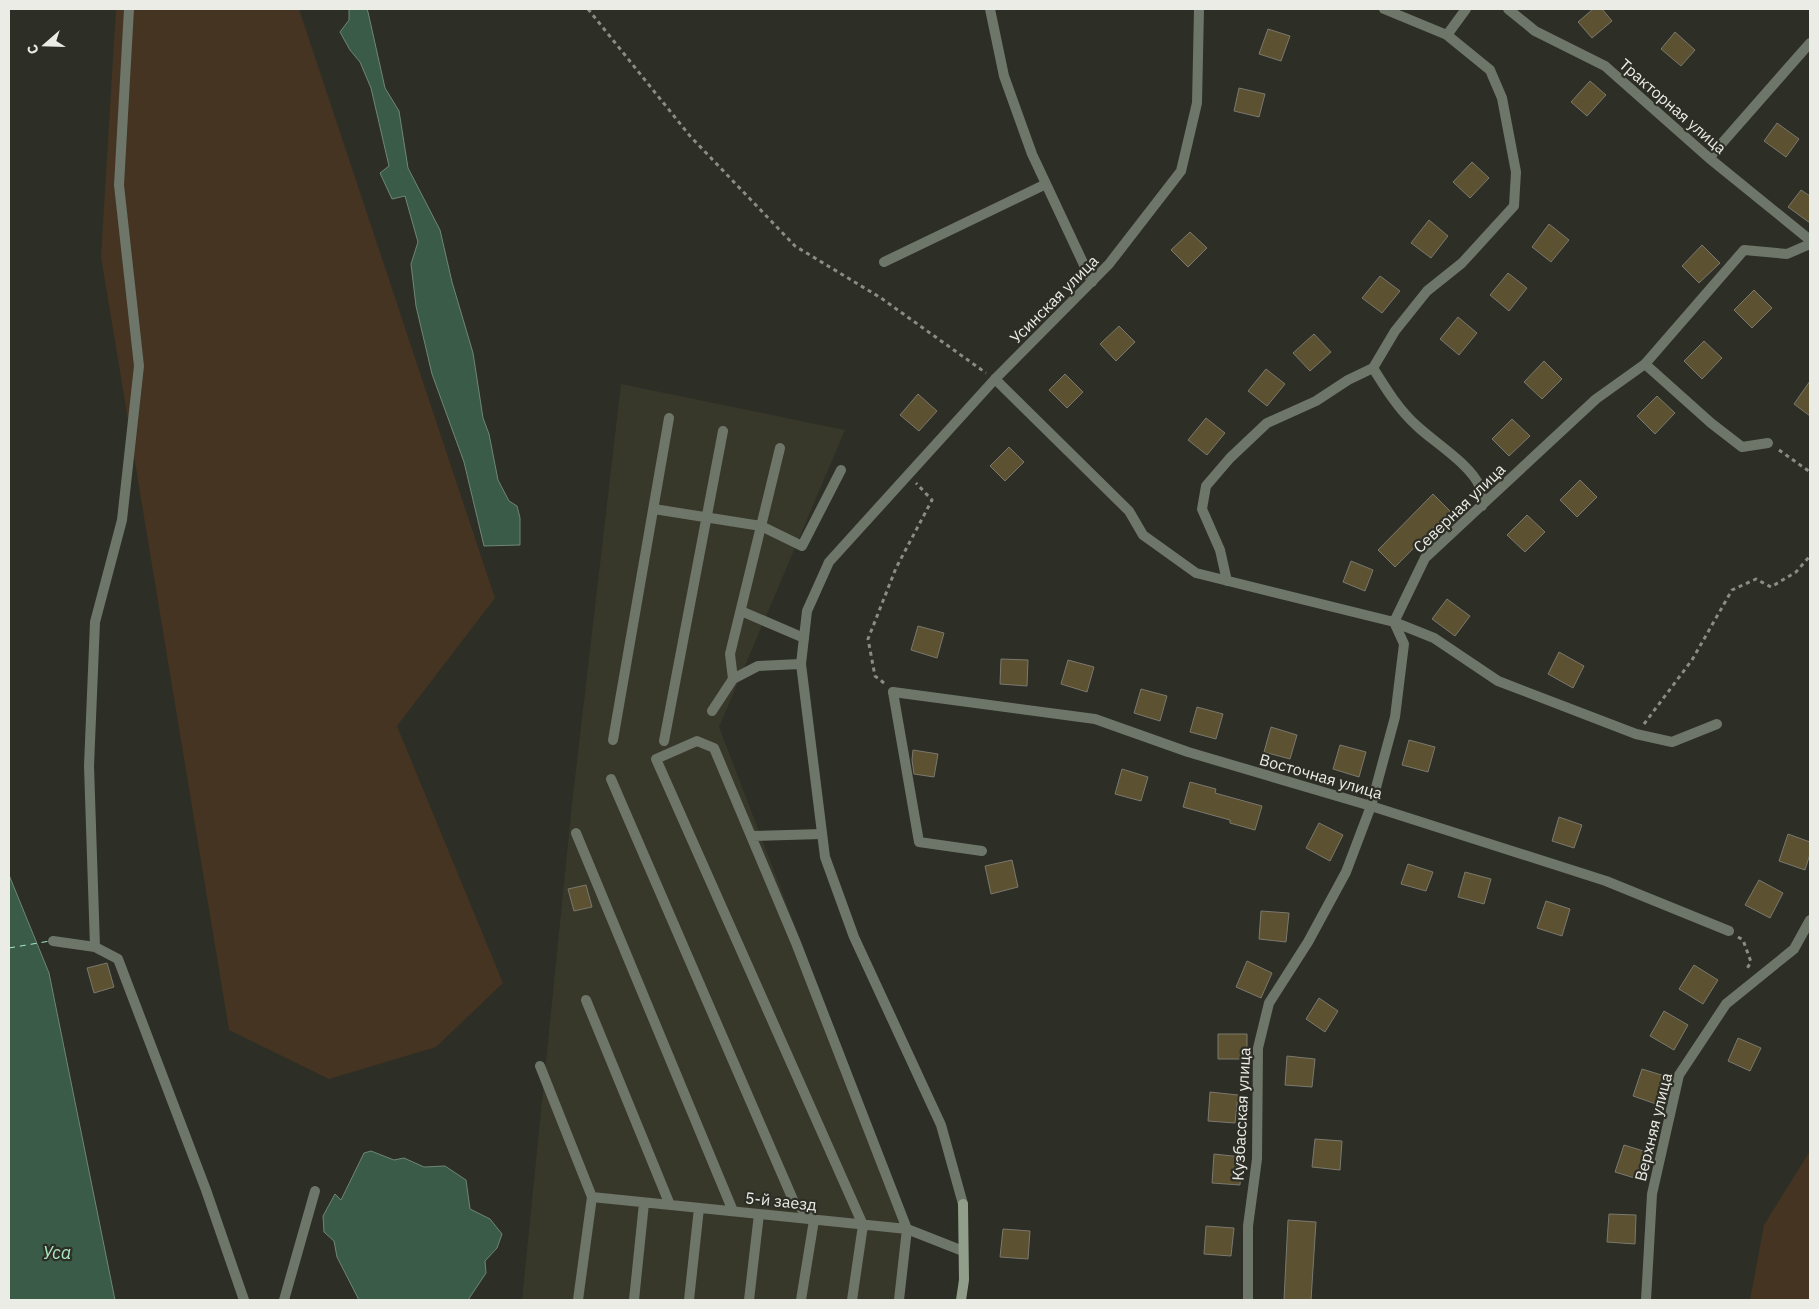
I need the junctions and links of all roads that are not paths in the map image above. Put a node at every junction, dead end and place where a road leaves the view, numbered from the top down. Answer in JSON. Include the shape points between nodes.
{"nodes":[{"id":1,"x":129,"y":9,"type":"edge"},
{"id":2,"x":990,"y":9,"type":"edge"},
{"id":3,"x":1199,"y":9,"type":"edge"},
{"id":4,"x":1384,"y":9,"type":"edge"},
{"id":5,"x":1466,"y":9,"type":"edge"},
{"id":6,"x":1508,"y":9,"type":"edge"},
{"id":7,"x":1447,"y":35,"type":"junction"},
{"id":8,"x":1810,"y":43,"type":"edge"},
{"id":9,"x":1709,"y":158,"type":"junction"},
{"id":10,"x":1046,"y":184,"type":"junction"},
{"id":11,"x":1810,"y":240,"type":"edge"},
{"id":12,"x":1810,"y":244,"type":"edge"},
{"id":13,"x":884,"y":262,"type":"dead end"},
{"id":14,"x":1092,"y":282,"type":"junction"},
{"id":15,"x":1646,"y":364,"type":"junction"},
{"id":16,"x":1373,"y":368,"type":"junction"},
{"id":17,"x":995,"y":379,"type":"junction"},
{"id":18,"x":669,"y":418,"type":"dead end"},
{"id":19,"x":723,"y":431,"type":"dead end"},
{"id":20,"x":1768,"y":443,"type":"road end"},
{"id":21,"x":780,"y":448,"type":"dead end"},
{"id":22,"x":841,"y":470,"type":"dead end"},
{"id":23,"x":1482,"y":506,"type":"junction"},
{"id":24,"x":654,"y":509,"type":"junction"},
{"id":25,"x":706,"y":517,"type":"junction"},
{"id":26,"x":761,"y":526,"type":"junction"},
{"id":27,"x":1227,"y":580,"type":"junction"},
{"id":28,"x":741,"y":611,"type":"junction"},
{"id":29,"x":1394,"y":622,"type":"junction"},
{"id":30,"x":804,"y":638,"type":"junction"},
{"id":31,"x":801,"y":664,"type":"junction"},
{"id":32,"x":733,"y":678,"type":"junction"},
{"id":33,"x":712,"y":711,"type":"dead end"},
{"id":34,"x":1717,"y":724,"type":"dead end"},
{"id":35,"x":613,"y":740,"type":"dead end"},
{"id":36,"x":664,"y":741,"type":"dead end"},
{"id":37,"x":611,"y":779,"type":"dead end"},
{"id":38,"x":1371,"y":806,"type":"junction"},
{"id":39,"x":576,"y":833,"type":"dead end"},
{"id":40,"x":822,"y":834,"type":"junction"},
{"id":41,"x":751,"y":836,"type":"junction"},
{"id":42,"x":982,"y":851,"type":"dead end"},
{"id":43,"x":1810,"y":920,"type":"edge"},
{"id":44,"x":1730,"y":931,"type":"road end"},
{"id":45,"x":53,"y":941,"type":"dead end"},
{"id":46,"x":95,"y":946,"type":"junction"},
{"id":47,"x":586,"y":1000,"type":"dead end"},
{"id":48,"x":540,"y":1066,"type":"dead end"},
{"id":49,"x":315,"y":1191,"type":"dead end"},
{"id":50,"x":592,"y":1197,"type":"junction"},
{"id":51,"x":644,"y":1202,"type":"junction"},
{"id":52,"x":963,"y":1204,"type":"joint"},
{"id":53,"x":670,"y":1205,"type":"junction"},
{"id":54,"x":699,"y":1208,"type":"junction"},
{"id":55,"x":732,"y":1212,"type":"junction"},
{"id":56,"x":759,"y":1214,"type":"junction"},
{"id":57,"x":814,"y":1220,"type":"junction"},
{"id":58,"x":863,"y":1225,"type":"junction"},
{"id":59,"x":907,"y":1230,"type":"junction"},
{"id":60,"x":963,"y":1251,"type":"junction"},
{"id":61,"x":244,"y":1300,"type":"edge"},
{"id":62,"x":284,"y":1300,"type":"edge"},
{"id":63,"x":578,"y":1300,"type":"edge"},
{"id":64,"x":634,"y":1300,"type":"edge"},
{"id":65,"x":689,"y":1300,"type":"edge"},
{"id":66,"x":749,"y":1300,"type":"edge"},
{"id":67,"x":801,"y":1300,"type":"edge"},
{"id":68,"x":852,"y":1300,"type":"edge"},
{"id":69,"x":899,"y":1300,"type":"edge"},
{"id":70,"x":961,"y":1300,"type":"edge"},
{"id":71,"x":1248,"y":1300,"type":"edge"},
{"id":72,"x":1646,"y":1300,"type":"edge"}],
"edges":[{"from":1,"to":46,"type":"street","via":[[119,185],[139,366],[122,520],[96,622],[89,766]]},
{"from":2,"to":10,"type":"street","via":[[1004,76]]},
{"from":3,"to":14,"type":"street","name":"Усинская улица","via":[[1197,103],[1181,171]]},
{"from":4,"to":7,"type":"street"},
{"from":5,"to":7,"type":"street"},
{"from":6,"to":9,"type":"street","name":"Тракторная улица","via":[[1536,31],[1605,66]]},
{"from":7,"to":16,"type":"street","via":[[1490,70],[1502,98],[1516,172],[1514,206],[1462,262],[1427,291],[1395,332]]},
{"from":8,"to":9,"type":"street"},
{"from":9,"to":11,"type":"street","name":"Тракторная улица"},
{"from":10,"to":13,"type":"street"},
{"from":10,"to":14,"type":"street"},
{"from":12,"to":15,"type":"street","name":"Северная улица","via":[[1787,254],[1744,250]]},
{"from":14,"to":17,"type":"street","name":"Усинская улица"},
{"from":15,"to":20,"type":"street","via":[[1742,447]]},
{"from":15,"to":23,"type":"street","name":"Северная улица","via":[[1596,399]]},
{"from":16,"to":23,"type":"street","via":[[1392,399],[1416,426],[1469,473],[1480,488]]},
{"from":16,"to":27,"type":"street","via":[[1267,424],[1230,458],[1206,486],[1202,509],[1220,550]]},
{"from":17,"to":27,"type":"street","via":[[1129,511],[1143,535],[1196,573]]},
{"from":17,"to":30,"type":"street","name":"Усинская улица","via":[[829,562],[807,611]]},
{"from":18,"to":24,"type":"street"},
{"from":19,"to":25,"type":"street"},
{"from":21,"to":26,"type":"street"},
{"from":22,"to":26,"type":"street","via":[[802,546]]},
{"from":23,"to":29,"type":"street","name":"Северная улица","via":[[1425,558]]},
{"from":24,"to":25,"type":"street"},
{"from":24,"to":35,"type":"street"},
{"from":25,"to":26,"type":"street"},
{"from":25,"to":36,"type":"street"},
{"from":26,"to":28,"type":"street"},
{"from":27,"to":29,"type":"street"},
{"from":28,"to":30,"type":"street"},
{"from":28,"to":32,"type":"street","via":[[730,654]]},
{"from":29,"to":34,"type":"street","via":[[1434,638],[1498,681],[1636,734],[1672,742]]},
{"from":29,"to":38,"type":"street","name":"Кузбасская улица","via":[[1404,644],[1395,717]]},
{"from":30,"to":31,"type":"street","name":"Усинская улица"},
{"from":31,"to":32,"type":"street","via":[[758,666]]},
{"from":31,"to":40,"type":"street","name":"Усинская улица"},
{"from":32,"to":33,"type":"street"},
{"from":37,"to":57,"type":"street","via":[[794,1202]]},
{"from":38,"to":42,"type":"street","name":"Восточная улица","via":[[1188,752],[1095,719],[894,692],[918,842]]},
{"from":38,"to":44,"type":"street","name":"Восточная улица","via":[[1606,881]]},
{"from":38,"to":71,"type":"street","name":"Кузбасская улица","via":[[1346,872],[1308,942],[1269,1003],[1258,1048],[1257,1159],[1248,1226]]},
{"from":39,"to":55,"type":"street"},
{"from":40,"to":41,"type":"street"},
{"from":40,"to":52,"type":"street","name":"Усинская улица","via":[[825,857],[854,937],[941,1125]]},
{"from":41,"to":58,"type":"street","via":[[714,748],[697,741],[656,759]]},
{"from":41,"to":59,"type":"street"},
{"from":43,"to":72,"type":"street","name":"Верхняя улица","via":[[1794,949],[1726,1004],[1679,1074],[1652,1194]]},
{"from":45,"to":46,"type":"street"},
{"from":46,"to":61,"type":"street","via":[[118,959]]},
{"from":47,"to":53,"type":"street"},
{"from":48,"to":50,"type":"street"},
{"from":49,"to":62,"type":"street"},
{"from":50,"to":51,"type":"street","name":"5-й заезд"},
{"from":50,"to":63,"type":"street"},
{"from":51,"to":53,"type":"street","name":"5-й заезд"},
{"from":51,"to":64,"type":"street"},
{"from":52,"to":60,"type":"main road"},
{"from":53,"to":54,"type":"street","name":"5-й заезд"},
{"from":54,"to":55,"type":"street","name":"5-й заезд"},
{"from":54,"to":65,"type":"street"},
{"from":55,"to":56,"type":"street","name":"5-й заезд"},
{"from":56,"to":57,"type":"street","name":"5-й заезд"},
{"from":56,"to":66,"type":"street"},
{"from":57,"to":58,"type":"street","name":"5-й заезд"},
{"from":57,"to":67,"type":"street"},
{"from":58,"to":59,"type":"street","name":"5-й заезд"},
{"from":58,"to":68,"type":"street"},
{"from":59,"to":60,"type":"street","name":"5-й заезд"},
{"from":59,"to":69,"type":"street"},
{"from":60,"to":70,"type":"main road"}]}
